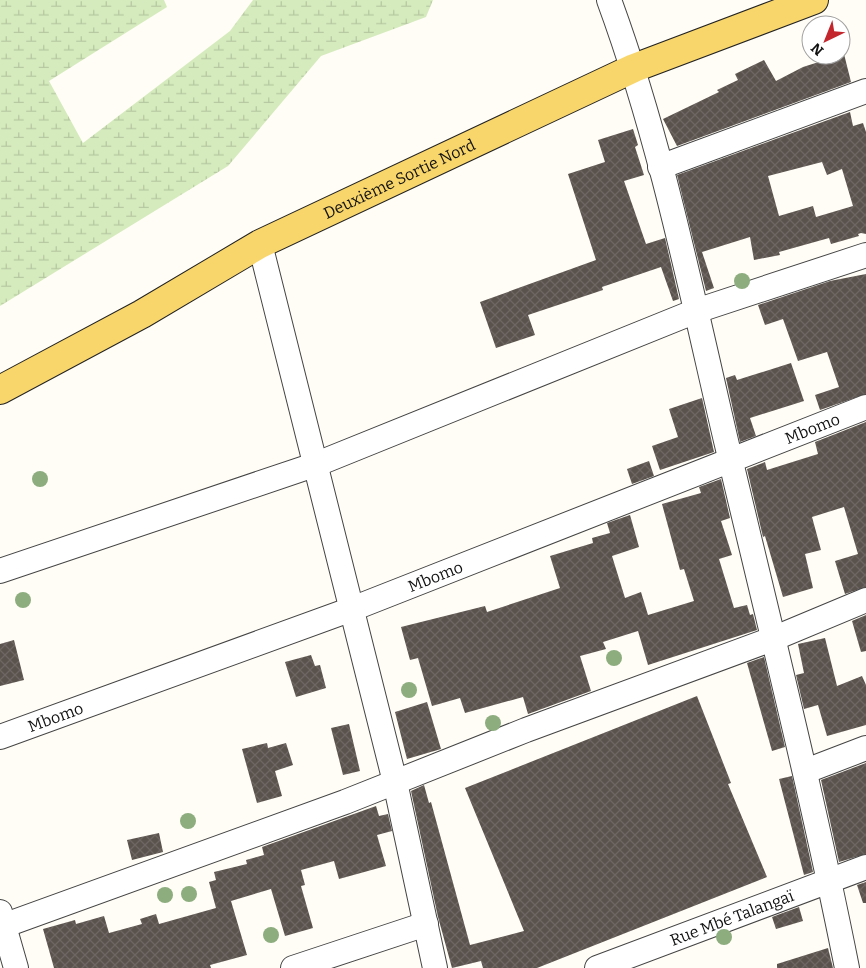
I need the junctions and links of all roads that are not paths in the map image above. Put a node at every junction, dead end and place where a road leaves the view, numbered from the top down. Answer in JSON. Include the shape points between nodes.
{"nodes":[{"id":1,"x":609,"y":0,"type":"edge"},
{"id":2,"x":814,"y":0,"type":"edge"},
{"id":3,"x":634,"y":68,"type":"junction"},
{"id":4,"x":866,"y":91,"type":"edge"},
{"id":5,"x":660,"y":167,"type":"junction"},
{"id":6,"x":260,"y":244,"type":"junction"},
{"id":7,"x":866,"y":255,"type":"edge"},
{"id":8,"x":696,"y":311,"type":"junction"},
{"id":9,"x":0,"y":390,"type":"edge"},
{"id":10,"x":866,"y":407,"type":"edge"},
{"id":11,"x":731,"y":460,"type":"junction"},
{"id":12,"x":317,"y":464,"type":"junction"},
{"id":13,"x":0,"y":571,"type":"edge"},
{"id":14,"x":866,"y":600,"type":"edge"},
{"id":15,"x":352,"y":609,"type":"junction"},
{"id":16,"x":775,"y":638,"type":"junction"},
{"id":17,"x":0,"y":737,"type":"edge"},
{"id":18,"x":866,"y":748,"type":"edge"},
{"id":19,"x":806,"y":771,"type":"junction"},
{"id":20,"x":395,"y":782,"type":"junction"},
{"id":21,"x":866,"y":867,"type":"edge"},
{"id":22,"x":830,"y":880,"type":"junction"},
{"id":23,"x":1,"y":922,"type":"edge"},
{"id":24,"x":426,"y":924,"type":"junction"},
{"id":25,"x":16,"y":968,"type":"edge"},
{"id":26,"x":293,"y":968,"type":"edge"},
{"id":27,"x":435,"y":968,"type":"edge"},
{"id":28,"x":597,"y":968,"type":"edge"},
{"id":29,"x":847,"y":968,"type":"edge"}],
"edges":[{"from":1,"to":3,"type":"street"},
{"from":2,"to":3,"type":"main road","name":"Deuxième Sortie Nord"},
{"from":3,"to":5,"type":"street"},
{"from":3,"to":6,"type":"main road","name":"Deuxième Sortie Nord"},
{"from":4,"to":5,"type":"street"},
{"from":5,"to":8,"type":"street"},
{"from":6,"to":9,"type":"main road","name":"Deuxième Sortie Nord","via":[[142,314]]},
{"from":6,"to":12,"type":"street"},
{"from":7,"to":8,"type":"street"},
{"from":8,"to":11,"type":"street"},
{"from":8,"to":12,"type":"street"},
{"from":10,"to":11,"type":"street","name":"Mbomo"},
{"from":11,"to":15,"type":"street","name":"Mbomo"},
{"from":11,"to":16,"type":"street"},
{"from":12,"to":13,"type":"street"},
{"from":12,"to":15,"type":"street"},
{"from":14,"to":16,"type":"street"},
{"from":15,"to":17,"type":"street","name":"Mbomo"},
{"from":15,"to":20,"type":"street"},
{"from":16,"to":19,"type":"street"},
{"from":16,"to":20,"type":"street"},
{"from":18,"to":19,"type":"street"},
{"from":19,"to":22,"type":"street"},
{"from":20,"to":23,"type":"street"},
{"from":20,"to":24,"type":"street"},
{"from":21,"to":22,"type":"street","name":"Rue Mbé Talangaï"},
{"from":22,"to":28,"type":"street","name":"Rue Mbé Talangaï"},
{"from":22,"to":29,"type":"street"},
{"from":23,"to":25,"type":"street"},
{"from":24,"to":26,"type":"street"},
{"from":24,"to":27,"type":"street"}]}
